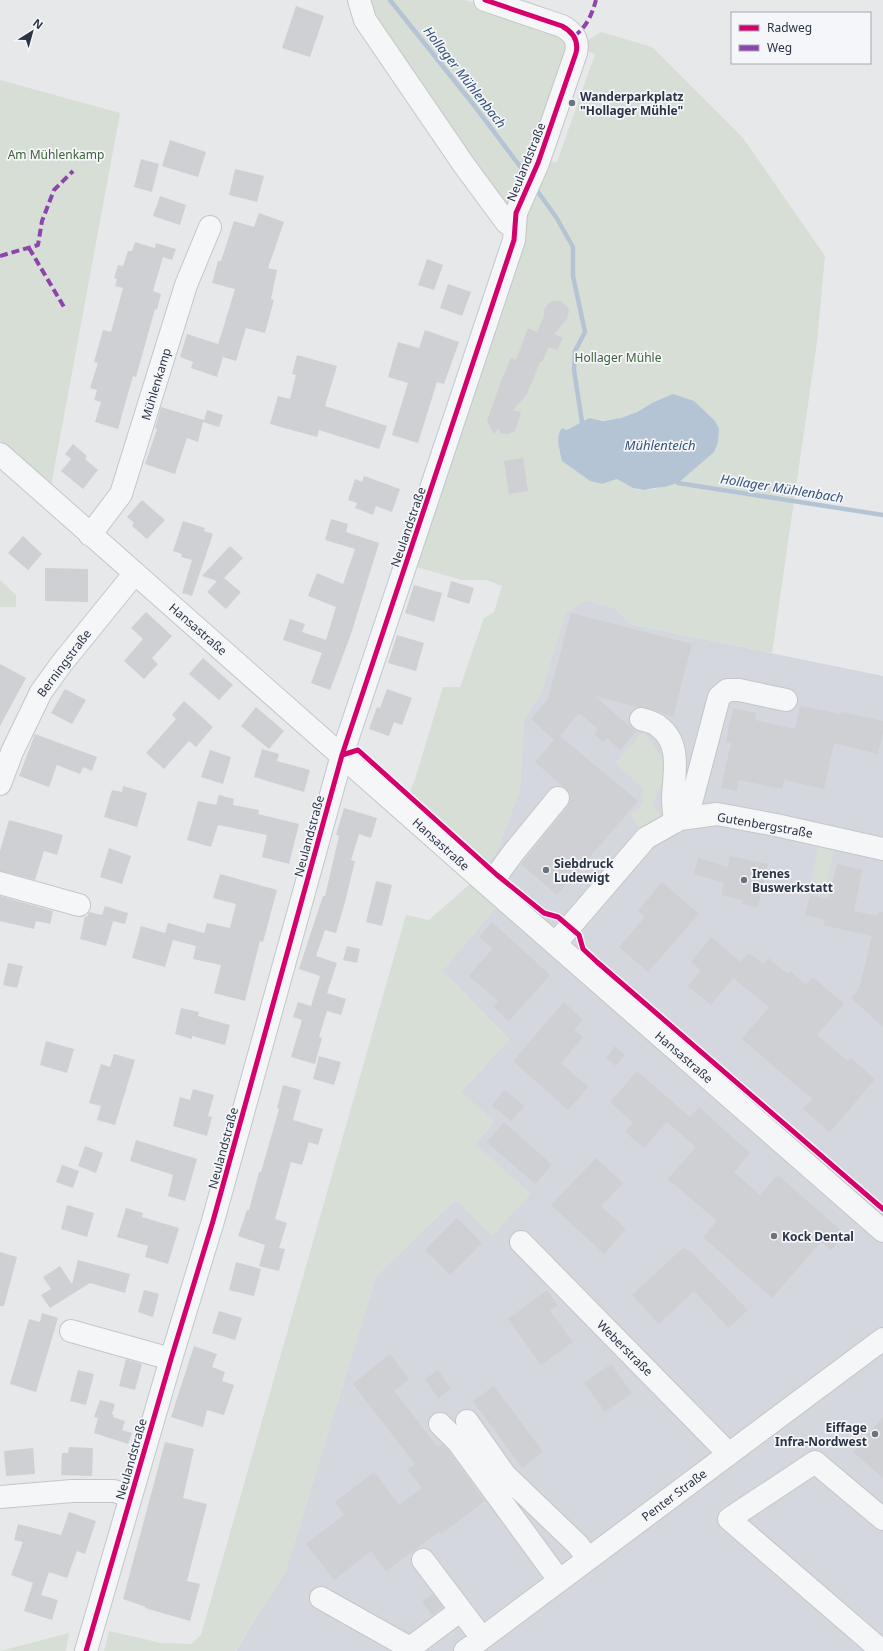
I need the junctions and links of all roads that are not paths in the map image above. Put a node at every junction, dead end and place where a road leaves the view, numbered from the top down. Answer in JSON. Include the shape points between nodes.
{"nodes":[{"id":1,"x":359,"y":0,"type":"edge"},
{"id":2,"x":485,"y":0,"type":"edge"},
{"id":3,"x":210,"y":227,"type":"dead end"},
{"id":4,"x":515,"y":229,"type":"junction"},
{"id":5,"x":0,"y":454,"type":"edge"},
{"id":6,"x":90,"y":535,"type":"junction"},
{"id":7,"x":135,"y":574,"type":"junction"},
{"id":8,"x":786,"y":700,"type":"dead end"},
{"id":9,"x":641,"y":719,"type":"dead end"},
{"id":10,"x":342,"y":755,"type":"junction"},
{"id":11,"x":0,"y":784,"type":"edge"},
{"id":12,"x":558,"y":798,"type":"dead end"},
{"id":13,"x":681,"y":820,"type":"junction"},
{"id":14,"x":883,"y":850,"type":"edge"},
{"id":15,"x":0,"y":883,"type":"edge"},
{"id":16,"x":489,"y":886,"type":"junction"},
{"id":17,"x":79,"y":905,"type":"dead end"},
{"id":18,"x":555,"y":944,"type":"junction"},
{"id":19,"x":883,"y":1231,"type":"edge"},
{"id":20,"x":520,"y":1242,"type":"dead end"},
{"id":21,"x":72,"y":1331,"type":"dead end"},
{"id":22,"x":883,"y":1339,"type":"edge"},
{"id":23,"x":171,"y":1359,"type":"junction"},
{"id":24,"x":467,"y":1421,"type":"dead end"},
{"id":25,"x":440,"y":1424,"type":"dead end"},
{"id":26,"x":729,"y":1454,"type":"junction"},
{"id":27,"x":131,"y":1496,"type":"junction"},
{"id":28,"x":0,"y":1497,"type":"edge"},
{"id":29,"x":883,"y":1519,"type":"edge"},
{"id":30,"x":588,"y":1559,"type":"junction"},
{"id":31,"x":423,"y":1560,"type":"dead end"},
{"id":32,"x":560,"y":1580,"type":"junction"},
{"id":33,"x":321,"y":1598,"type":"dead end"},
{"id":34,"x":461,"y":1610,"type":"junction"},
{"id":35,"x":482,"y":1638,"type":"junction"},
{"id":36,"x":86,"y":1651,"type":"edge"},
{"id":37,"x":465,"y":1651,"type":"edge"},
{"id":38,"x":882,"y":1651,"type":"edge"}],
"edges":[{"from":1,"to":4,"type":"street","via":[[365,20],[455,153],[506,222]]},
{"from":2,"to":4,"type":"street","name":"Neulandstraße","via":[[562,26],[570,30],[577,42],[576,53],[538,163],[516,213]]},
{"from":3,"to":6,"type":"street","name":"Mühlenkamp","via":[[186,285],[121,494]]},
{"from":4,"to":10,"type":"street","name":"Neulandstraße","via":[[512,248]]},
{"from":5,"to":6,"type":"street","name":"Hansastraße"},
{"from":6,"to":7,"type":"street","name":"Hansastraße"},
{"from":7,"to":10,"type":"street","name":"Hansastraße"},
{"from":7,"to":11,"type":"street","name":"Berningstraße","via":[[41,692],[12,752]]},
{"from":8,"to":13,"type":"street","via":[[739,690],[727,690],[719,697]]},
{"from":9,"to":13,"type":"street","via":[[658,725],[667,734],[674,749],[676,766],[673,798]]},
{"from":10,"to":16,"type":"street","name":"Hansastraße"},
{"from":10,"to":23,"type":"street","name":"Neulandstraße","via":[[214,1220]]},
{"from":12,"to":16,"type":"street"},
{"from":13,"to":14,"type":"street","name":"Gutenbergstraße","via":[[717,814]]},
{"from":13,"to":18,"type":"street","name":"Gutenbergstraße","via":[[646,838]]},
{"from":15,"to":17,"type":"street"},
{"from":16,"to":18,"type":"street","name":"Hansastraße"},
{"from":18,"to":19,"type":"street","name":"Hansastraße"},
{"from":20,"to":26,"type":"street","name":"Weberstraße"},
{"from":21,"to":23,"type":"street"},
{"from":22,"to":26,"type":"street","name":"Penter Straße"},
{"from":23,"to":27,"type":"street","name":"Neulandstraße"},
{"from":24,"to":30,"type":"street","via":[[508,1478],[578,1545]]},
{"from":25,"to":32,"type":"street","via":[[458,1442]]},
{"from":26,"to":30,"type":"street","name":"Penter Straße"},
{"from":27,"to":28,"type":"street","via":[[114,1491],[72,1491]]},
{"from":27,"to":36,"type":"street","name":"Neulandstraße"},
{"from":29,"to":38,"type":"street","via":[[815,1462],[729,1519]]},
{"from":30,"to":32,"type":"street","name":"Penter Straße"},
{"from":31,"to":34,"type":"street"},
{"from":32,"to":35,"type":"street","name":"Penter Straße"},
{"from":33,"to":34,"type":"street","via":[[410,1648]]},
{"from":34,"to":35,"type":"street"},
{"from":35,"to":37,"type":"street","name":"Penter Straße"}]}
